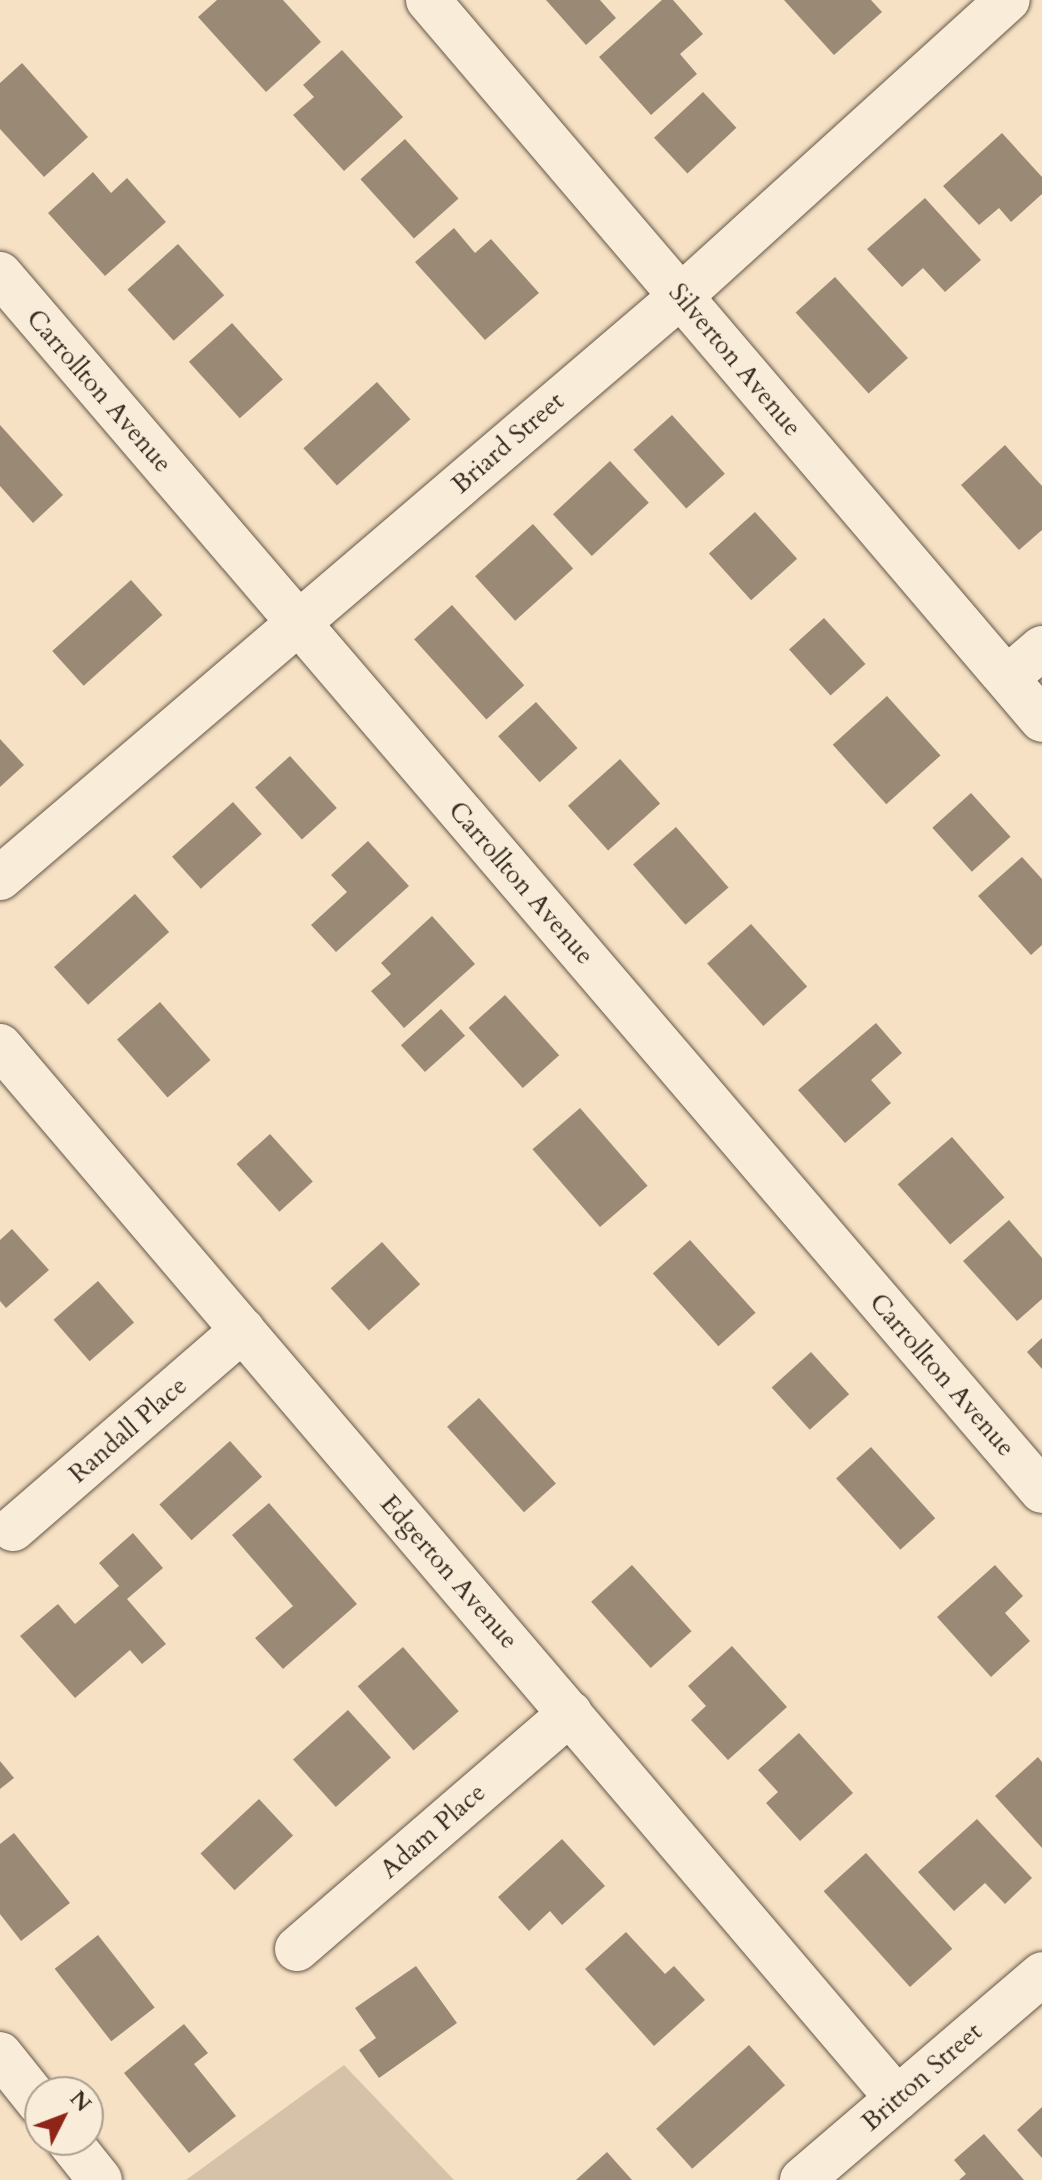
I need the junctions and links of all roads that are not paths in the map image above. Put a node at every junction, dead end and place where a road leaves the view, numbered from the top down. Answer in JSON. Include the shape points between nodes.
{"nodes":[{"id":1,"x":428,"y":0,"type":"edge"},
{"id":2,"x":1008,"y":0,"type":"edge"},
{"id":3,"x":0,"y":274,"type":"edge"},
{"id":4,"x":681,"y":296,"type":"junction"},
{"id":5,"x":298,"y":623,"type":"junction"},
{"id":6,"x":1042,"y":648,"type":"edge"},
{"id":7,"x":1007,"y":678,"type":"junction"},
{"id":8,"x":1042,"y":720,"type":"edge"},
{"id":9,"x":0,"y":878,"type":"edge"},
{"id":10,"x":0,"y":1046,"type":"edge"},
{"id":11,"x":243,"y":1330,"type":"junction"},
{"id":12,"x":1042,"y":1491,"type":"edge"},
{"id":13,"x":13,"y":1529,"type":"dead end"},
{"id":14,"x":570,"y":1713,"type":"junction"},
{"id":15,"x":297,"y":1949,"type":"dead end"},
{"id":16,"x":1042,"y":1974,"type":"edge"},
{"id":17,"x":0,"y":2054,"type":"edge"},
{"id":18,"x":24,"y":2084,"type":"edge"},
{"id":19,"x":897,"y":2098,"type":"junction"},
{"id":20,"x":81,"y":2156,"type":"edge"},
{"id":21,"x":100,"y":2180,"type":"edge"},
{"id":22,"x":802,"y":2180,"type":"edge"}],
"edges":[{"from":1,"to":4,"type":"street","name":"Silverton Avenue"},
{"from":2,"to":4,"type":"street","name":"Briard Street"},
{"from":3,"to":5,"type":"street","name":"Carrollton Avenue"},
{"from":4,"to":5,"type":"street","name":"Briard Street"},
{"from":4,"to":7,"type":"street","name":"Silverton Avenue"},
{"from":5,"to":9,"type":"street","name":"Briard Street"},
{"from":5,"to":12,"type":"street","name":"Carrollton Avenue"},
{"from":6,"to":7,"type":"street"},
{"from":7,"to":8,"type":"street","name":"Silverton Avenue"},
{"from":10,"to":11,"type":"street","name":"Edgerton Avenue"},
{"from":11,"to":13,"type":"street","name":"Randall Place"},
{"from":11,"to":14,"type":"street","name":"Edgerton Avenue"},
{"from":14,"to":15,"type":"street","name":"Adam Place"},
{"from":14,"to":19,"type":"street","name":"Edgerton Avenue"},
{"from":16,"to":19,"type":"street","name":"Britton Street"},
{"from":17,"to":18,"type":"street"},
{"from":19,"to":22,"type":"street","name":"Britton Street"},
{"from":20,"to":21,"type":"street"}]}
